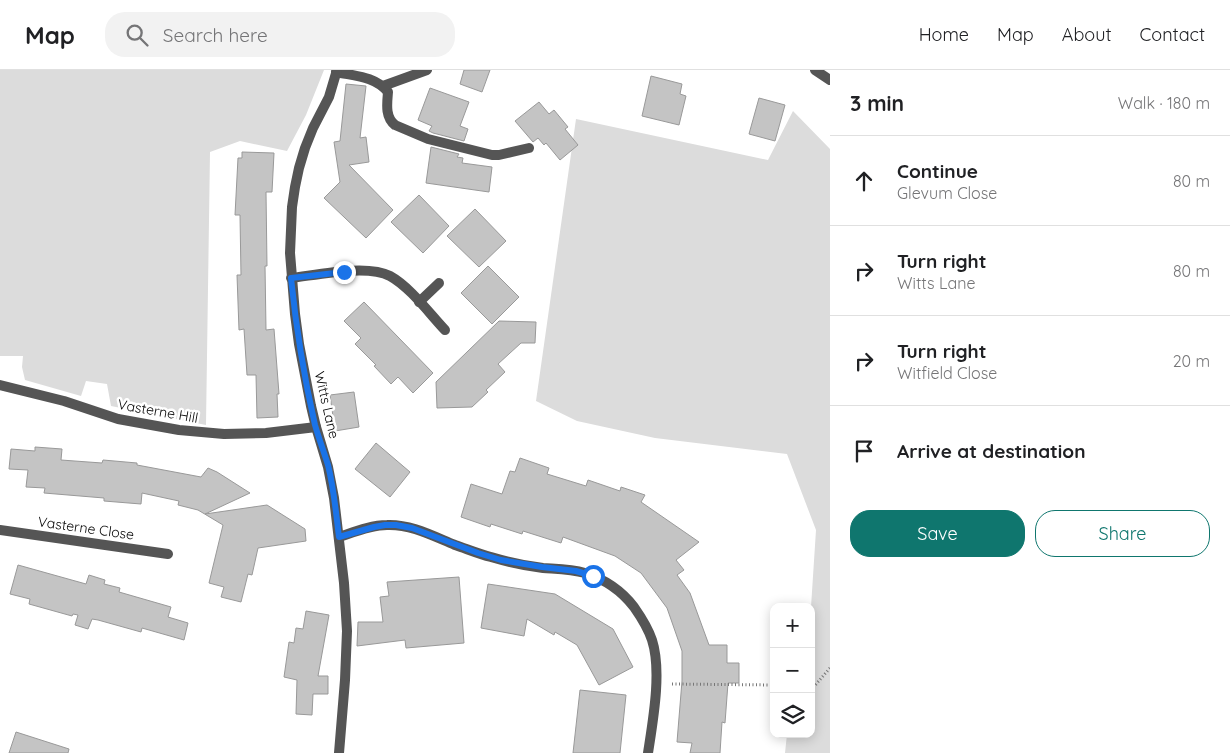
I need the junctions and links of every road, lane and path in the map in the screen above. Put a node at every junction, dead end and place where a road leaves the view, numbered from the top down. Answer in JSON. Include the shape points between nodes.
{"nodes":[{"id":1,"x":427,"y":70,"type":"edge"},
{"id":2,"x":815,"y":70,"type":"edge"},
{"id":3,"x":336,"y":71,"type":"edge"},
{"id":4,"x":830,"y":80,"type":"edge"},
{"id":5,"x":383,"y":86,"type":"junction"},
{"id":6,"x":529,"y":148,"type":"dead end"},
{"id":7,"x":291,"y":278,"type":"junction"},
{"id":8,"x":439,"y":284,"type":"dead end"},
{"id":9,"x":419,"y":302,"type":"junction"},
{"id":10,"x":445,"y":330,"type":"dead end"},
{"id":11,"x":0,"y":385,"type":"edge"},
{"id":12,"x":316,"y":427,"type":"junction"},
{"id":13,"x":0,"y":530,"type":"edge"},
{"id":14,"x":339,"y":537,"type":"junction"},
{"id":15,"x":168,"y":554,"type":"dead end"},
{"id":16,"x":830,"y":668,"type":"edge"},
{"id":17,"x":656,"y":684,"type":"junction"},
{"id":18,"x":770,"y":685,"type":"edge"},
{"id":19,"x":815,"y":685,"type":"edge"},
{"id":20,"x":339,"y":753,"type":"edge"},
{"id":21,"x":648,"y":753,"type":"edge"}],
"edges":[{"from":1,"to":5,"type":"street"},
{"from":2,"to":4,"type":"street"},
{"from":3,"to":5,"type":"street","via":[[372,79]]},
{"from":3,"to":7,"type":"street","name":"Witts Lane","via":[[305,148],[295,187]]},
{"from":5,"to":6,"type":"street","via":[[388,92],[389,118],[395,126],[428,139],[492,155]]},
{"from":7,"to":9,"type":"street","via":[[379,272],[404,286]]},
{"from":7,"to":12,"type":"street","name":"Witts Lane","via":[[299,344]]},
{"from":8,"to":9,"type":"street"},
{"from":9,"to":10,"type":"street"},
{"from":11,"to":12,"type":"street","name":"Vasterne Hill","via":[[118,419],[179,430],[224,434]]},
{"from":12,"to":14,"type":"street","name":"Witts Lane","via":[[328,466]]},
{"from":13,"to":15,"type":"street","name":"Vasterne Close"},
{"from":14,"to":17,"type":"street","via":[[374,527],[396,525],[501,560],[583,572],[604,580],[630,601],[652,640]]},
{"from":14,"to":20,"type":"street","name":"Witts Lane","via":[[347,631]]},
{"from":16,"to":19,"type":"path"},
{"from":17,"to":18,"type":"path"},
{"from":17,"to":21,"type":"street"}]}
